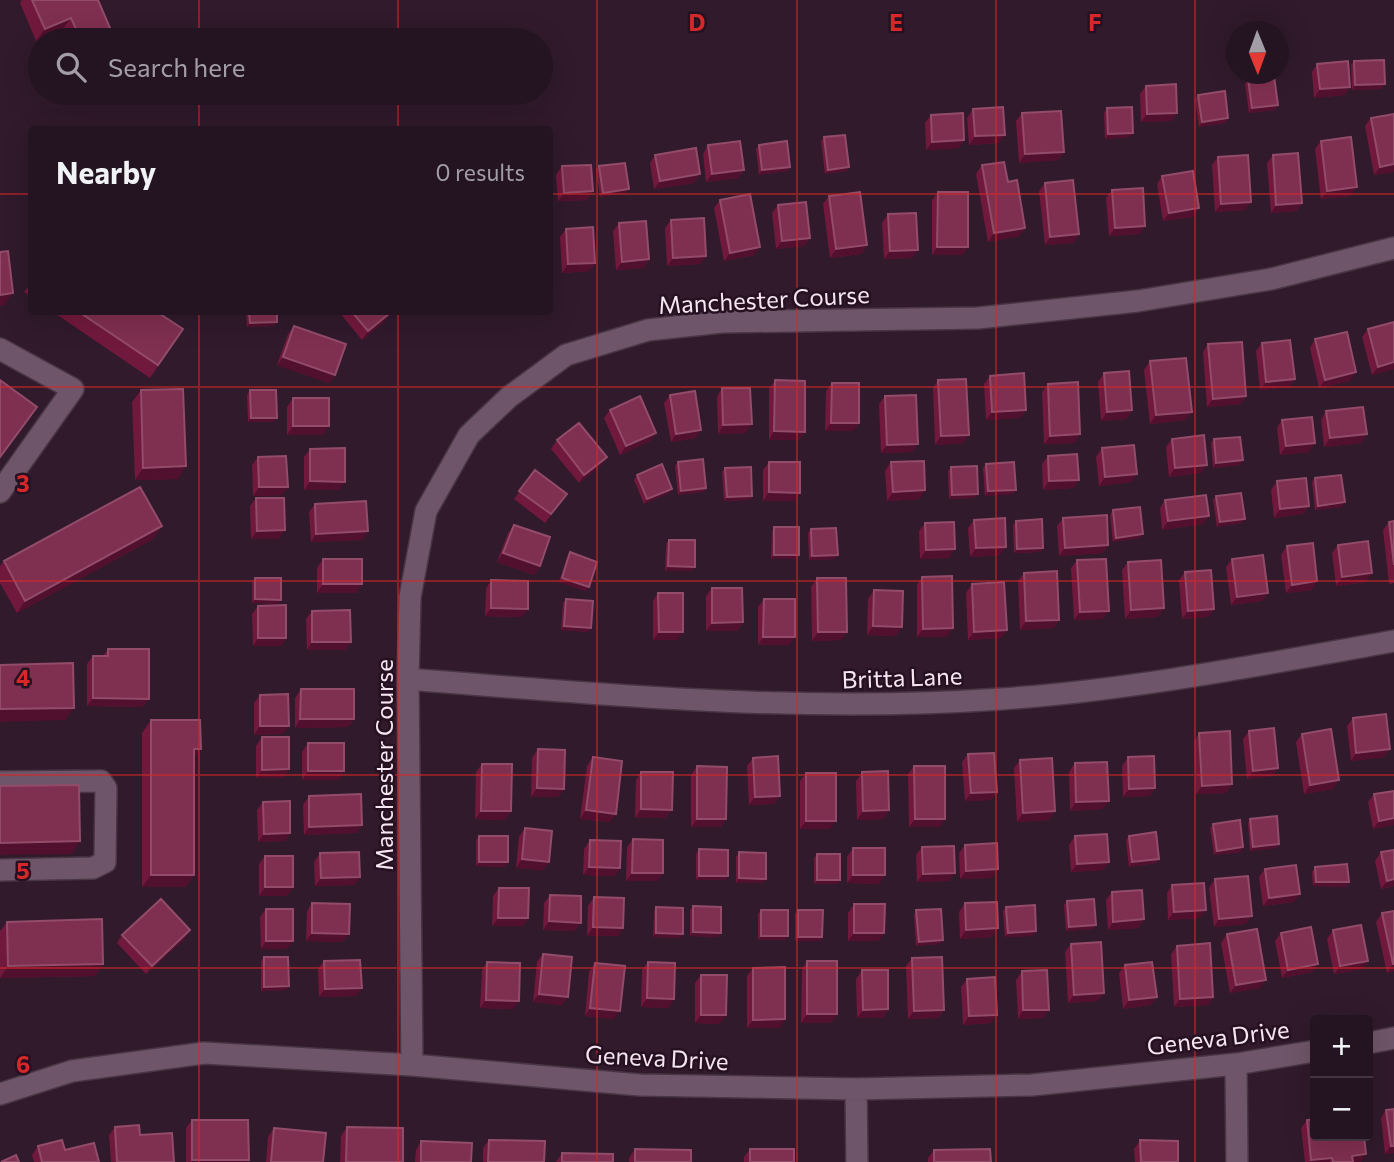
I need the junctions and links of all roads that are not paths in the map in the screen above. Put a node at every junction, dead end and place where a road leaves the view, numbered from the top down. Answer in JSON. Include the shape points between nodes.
{"nodes":[{"id":1,"x":1394,"y":248,"type":"edge"},
{"id":2,"x":0,"y":349,"type":"edge"},
{"id":3,"x":0,"y":492,"type":"edge"},
{"id":4,"x":1394,"y":641,"type":"edge"},
{"id":5,"x":408,"y":679,"type":"junction"},
{"id":6,"x":0,"y":782,"type":"edge"},
{"id":7,"x":0,"y":870,"type":"edge"},
{"id":8,"x":1394,"y":1038,"type":"edge"},
{"id":9,"x":1373,"y":1041,"type":"edge"},
{"id":10,"x":1310,"y":1052,"type":"edge"},
{"id":11,"x":1236,"y":1064,"type":"junction"},
{"id":12,"x":412,"y":1065,"type":"junction"},
{"id":13,"x":856,"y":1089,"type":"junction"},
{"id":14,"x":0,"y":1094,"type":"edge"},
{"id":15,"x":857,"y":1162,"type":"edge"},
{"id":16,"x":1237,"y":1162,"type":"edge"}],
"edges":[{"from":1,"to":5,"type":"street","name":"Manchester Course","via":[[1271,279],[1138,301],[978,318],[722,322],[648,330],[566,355],[509,397],[469,436],[425,511],[410,597]]},
{"from":2,"to":3,"type":"street","via":[[73,389]]},
{"from":4,"to":5,"type":"street","name":"Britta Lane","via":[[1178,679],[1002,699],[838,706],[647,699]]},
{"from":5,"to":12,"type":"street","name":"Manchester Course"},
{"from":6,"to":7,"type":"street","via":[[101,781],[106,788],[107,850],[105,862],[93,868]]},
{"from":8,"to":9,"type":"street"},
{"from":10,"to":11,"type":"street","name":"Geneva Drive"},
{"from":11,"to":13,"type":"street","name":"Geneva Drive","via":[[1032,1085]]},
{"from":11,"to":16,"type":"street"},
{"from":12,"to":13,"type":"street","name":"Geneva Drive","via":[[640,1085]]},
{"from":12,"to":14,"type":"street","name":"Geneva Drive","via":[[204,1053],[72,1071]]},
{"from":13,"to":15,"type":"street"}]}
